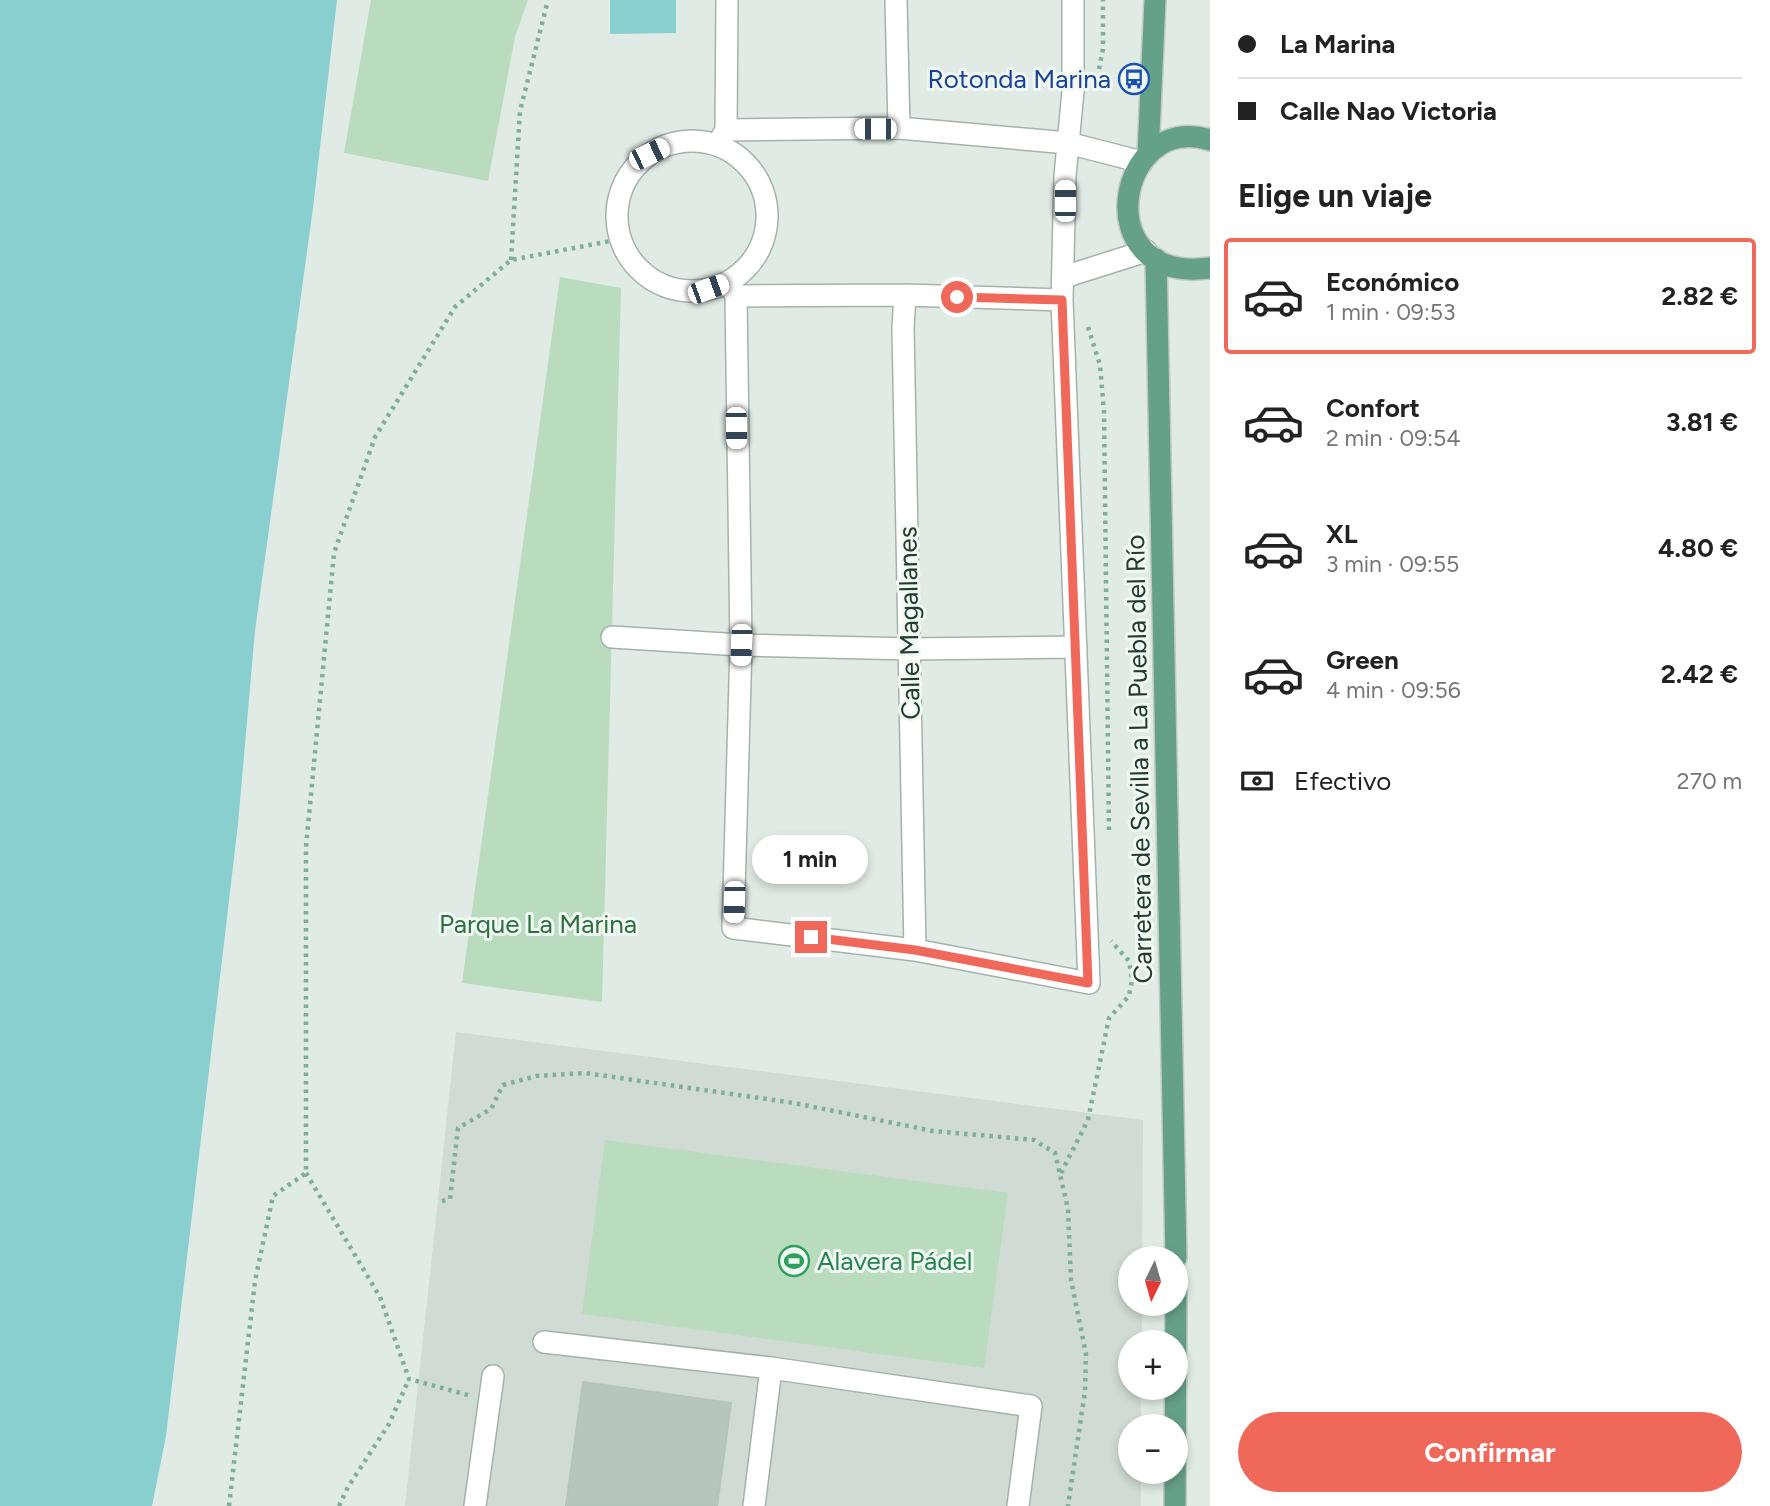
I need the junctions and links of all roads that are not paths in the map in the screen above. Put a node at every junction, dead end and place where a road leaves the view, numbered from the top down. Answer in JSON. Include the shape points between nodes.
{"nodes":[{"id":1,"x":727,"y":0,"type":"edge"},
{"id":2,"x":896,"y":0,"type":"edge"},
{"id":3,"x":1073,"y":0,"type":"edge"},
{"id":4,"x":1155,"y":0,"type":"edge"},
{"id":5,"x":899,"y":128,"type":"junction"},
{"id":6,"x":722,"y":138,"type":"junction"},
{"id":7,"x":1210,"y":141,"type":"edge"},
{"id":8,"x":1068,"y":143,"type":"junction"},
{"id":9,"x":1145,"y":158,"type":"junction"},
{"id":10,"x":1151,"y":255,"type":"junction"},
{"id":11,"x":1210,"y":268,"type":"edge"},
{"id":12,"x":1065,"y":277,"type":"junction"},
{"id":13,"x":732,"y":289,"type":"junction"},
{"id":14,"x":905,"y":295,"type":"junction"},
{"id":15,"x":1062,"y":300,"type":"junction"},
{"id":16,"x":612,"y":637,"type":"dead end"},
{"id":17,"x":741,"y":645,"type":"junction"},
{"id":18,"x":1076,"y":647,"type":"junction"},
{"id":19,"x":911,"y":649,"type":"junction"},
{"id":20,"x":915,"y":950,"type":"junction"},
{"id":21,"x":1175,"y":1246,"type":"edge"},
{"id":22,"x":1176,"y":1316,"type":"edge"},
{"id":23,"x":544,"y":1342,"type":"dead end"},
{"id":24,"x":771,"y":1368,"type":"junction"},
{"id":25,"x":493,"y":1376,"type":"dead end"},
{"id":26,"x":475,"y":1506,"type":"edge"},
{"id":27,"x":754,"y":1506,"type":"edge"},
{"id":28,"x":1018,"y":1506,"type":"edge"},
{"id":29,"x":1175,"y":1506,"type":"edge"}],
"edges":[{"from":1,"to":6,"type":"street"},
{"from":2,"to":5,"type":"street"},
{"from":3,"to":8,"type":"street"},
{"from":4,"to":9,"type":"main road"},
{"from":5,"to":6,"type":"street"},
{"from":5,"to":8,"type":"street"},
{"from":6,"to":13,"type":"street","via":[[756,175],[766,197],[768,222],[762,246]]},
{"from":6,"to":13,"type":"street","via":[[670,144],[649,154],[632,171],[621,192],[617,215],[621,239],[646,274],[686,291]]},
{"from":7,"to":9,"type":"main road","via":[[1183,138]]},
{"from":8,"to":9,"type":"street"},
{"from":8,"to":12,"type":"street"},
{"from":9,"to":10,"type":"main road","via":[[1133,173],[1127,192],[1129,225]]},
{"from":10,"to":11,"type":"main road","via":[[1169,266],[1191,271]]},
{"from":10,"to":12,"type":"street"},
{"from":10,"to":21,"type":"main road","name":"Carretera de Sevilla a La Puebla del Río"},
{"from":12,"to":15,"type":"street"},
{"from":13,"to":14,"type":"street"},
{"from":13,"to":17,"type":"street"},
{"from":14,"to":15,"type":"street"},
{"from":14,"to":19,"type":"street","name":"Calle Magallanes","via":[[902,328]]},
{"from":15,"to":18,"type":"street"},
{"from":16,"to":17,"type":"street"},
{"from":17,"to":19,"type":"street"},
{"from":17,"to":20,"type":"street","via":[[733,928]]},
{"from":18,"to":19,"type":"street"},
{"from":18,"to":20,"type":"street","via":[[1088,983]]},
{"from":19,"to":20,"type":"street","name":"Calle Magallanes"},
{"from":22,"to":29,"type":"main road"},
{"from":23,"to":24,"type":"street"},
{"from":24,"to":27,"type":"street"},
{"from":24,"to":28,"type":"street","via":[[1031,1406]]},
{"from":25,"to":26,"type":"street"}]}
